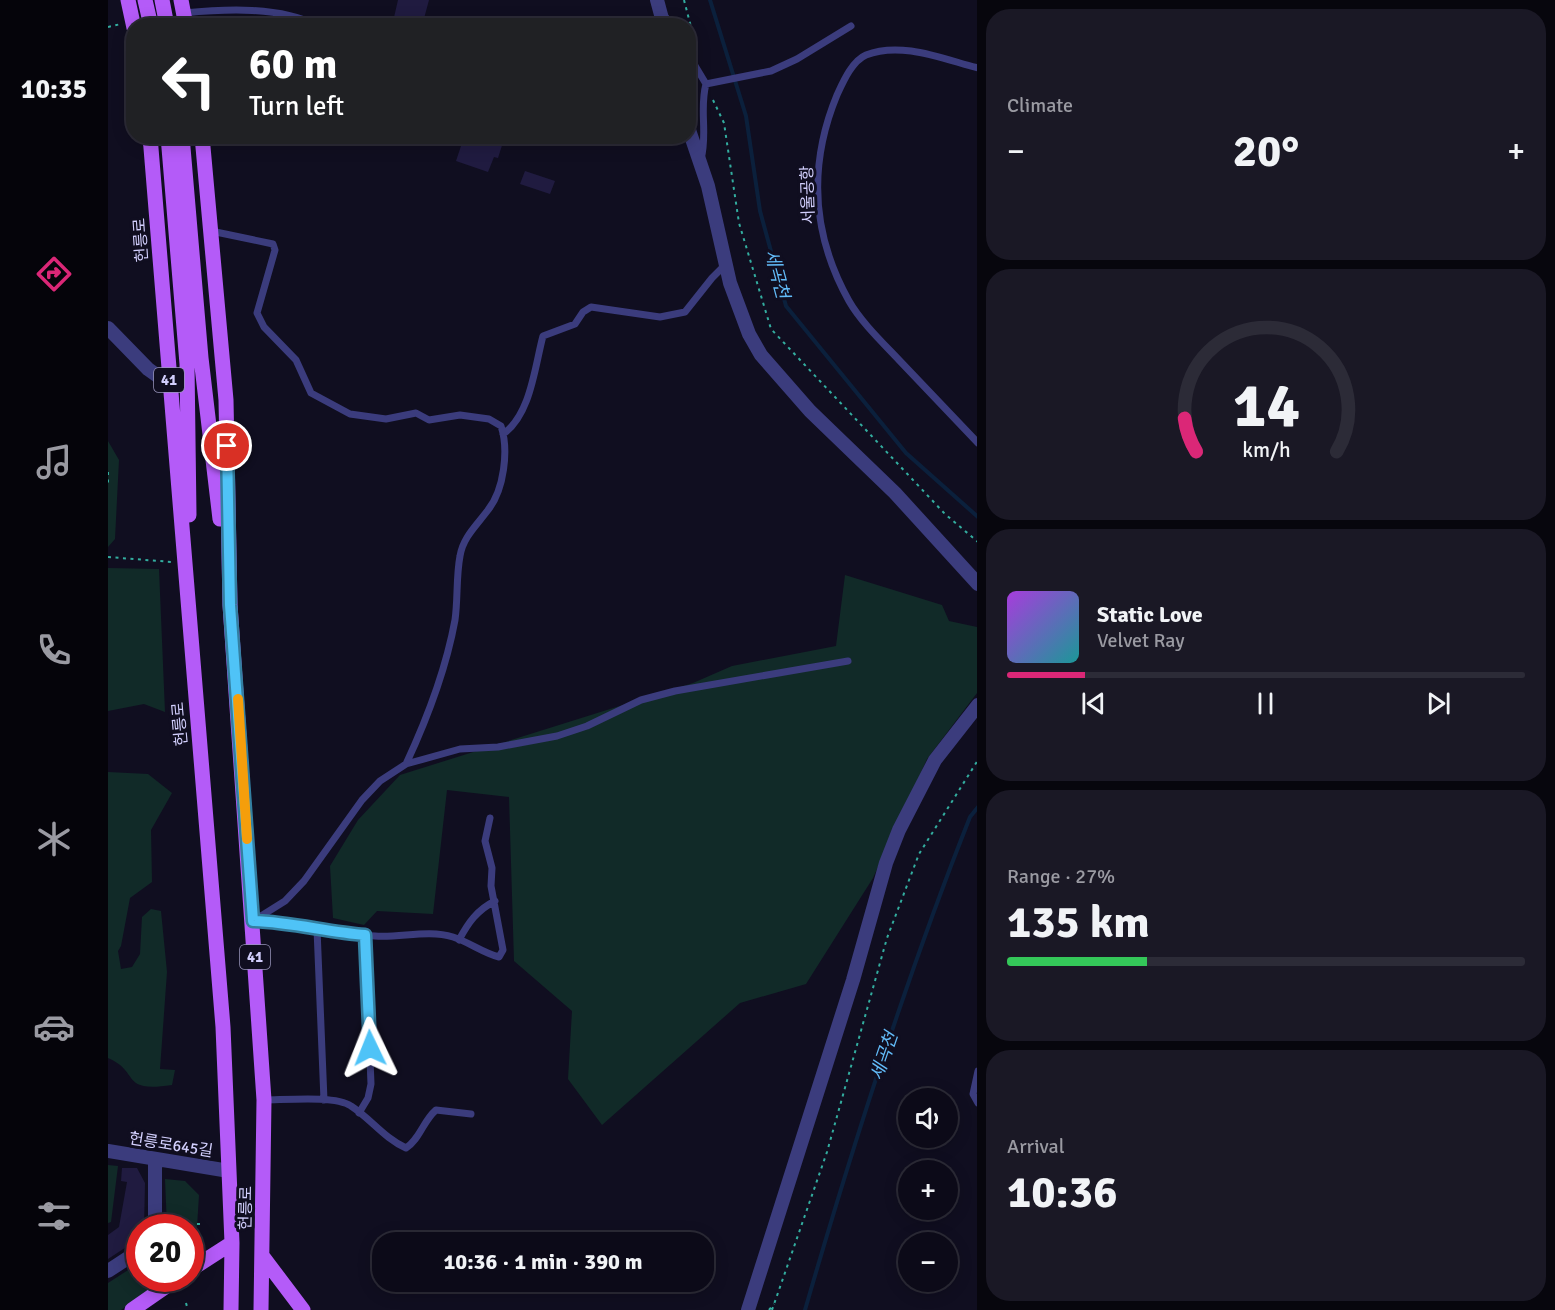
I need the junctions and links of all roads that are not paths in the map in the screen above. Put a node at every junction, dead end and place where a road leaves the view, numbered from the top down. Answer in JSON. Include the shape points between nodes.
{"nodes":[{"id":1,"x":128,"y":0,"type":"edge"},
{"id":2,"x":145,"y":0,"type":"edge"},
{"id":3,"x":162,"y":0,"type":"edge"},
{"id":4,"x":184,"y":13,"type":"edge"},
{"id":5,"x":132,"y":18,"type":"edge"},
{"id":6,"x":149,"y":18,"type":"edge"},
{"id":7,"x":165,"y":18,"type":"edge"},
{"id":8,"x":294,"y":18,"type":"edge"},
{"id":9,"x":851,"y":26,"type":"dead end"},
{"id":10,"x":696,"y":65,"type":"edge"},
{"id":11,"x":977,"y":68,"type":"edge"},
{"id":12,"x":709,"y":83,"type":"junction"},
{"id":13,"x":151,"y":144,"type":"edge"},
{"id":14,"x":169,"y":144,"type":"edge"},
{"id":15,"x":183,"y":144,"type":"edge"},
{"id":16,"x":203,"y":144,"type":"edge"},
{"id":17,"x":692,"y":144,"type":"edge"},
{"id":18,"x":701,"y":162,"type":"junction"},
{"id":19,"x":210,"y":231,"type":"junction"},
{"id":20,"x":726,"y":264,"type":"junction"},
{"id":21,"x":108,"y":328,"type":"edge"},
{"id":22,"x":169,"y":384,"type":"junction"},
{"id":23,"x":503,"y":434,"type":"junction"},
{"id":24,"x":977,"y":442,"type":"edge"},
{"id":25,"x":977,"y":583,"type":"edge"},
{"id":26,"x":230,"y":605,"type":"junction"},
{"id":27,"x":190,"y":623,"type":"junction"},
{"id":28,"x":848,"y":661,"type":"dead end"},
{"id":29,"x":977,"y":706,"type":"edge"},
{"id":30,"x":406,"y":764,"type":"junction"},
{"id":31,"x":490,"y":818,"type":"dead end"},
{"id":32,"x":495,"y":901,"type":"junction"},
{"id":33,"x":253,"y":921,"type":"junction"},
{"id":34,"x":317,"y":929,"type":"junction"},
{"id":35,"x":365,"y":935,"type":"junction"},
{"id":36,"x":459,"y":940,"type":"junction"},
{"id":37,"x":977,"y":1076,"type":"edge"},
{"id":38,"x":264,"y":1100,"type":"junction"},
{"id":39,"x":324,"y":1100,"type":"junction"},
{"id":40,"x":977,"y":1101,"type":"edge"},
{"id":41,"x":359,"y":1113,"type":"junction"},
{"id":42,"x":471,"y":1114,"type":"dead end"},
{"id":43,"x":108,"y":1152,"type":"edge"},
{"id":44,"x":155,"y":1160,"type":"junction"},
{"id":45,"x":229,"y":1171,"type":"junction"},
{"id":46,"x":155,"y":1214,"type":"edge"},
{"id":47,"x":232,"y":1243,"type":"junction"},
{"id":48,"x":263,"y":1257,"type":"junction"},
{"id":49,"x":126,"y":1259,"type":"edge"},
{"id":50,"x":204,"y":1261,"type":"edge"},
{"id":51,"x":108,"y":1271,"type":"edge"},
{"id":52,"x":158,"y":1292,"type":"edge"},
{"id":53,"x":132,"y":1310,"type":"edge"},
{"id":54,"x":231,"y":1310,"type":"edge"},
{"id":55,"x":261,"y":1310,"type":"edge"},
{"id":56,"x":303,"y":1310,"type":"edge"},
{"id":57,"x":748,"y":1310,"type":"edge"}],
"edges":[{"from":1,"to":5,"type":"main road"},
{"from":2,"to":6,"type":"main road"},
{"from":3,"to":7,"type":"main road"},
{"from":4,"to":8,"type":"lane","via":[[232,8]]},
{"from":9,"to":12,"type":"lane","via":[[771,71]]},
{"from":10,"to":12,"type":"lane"},
{"from":11,"to":24,"type":"lane","name":"서울공항","via":[[889,49],[864,56],[844,78],[825,123],[818,217],[831,264],[850,303]]},
{"from":12,"to":18,"type":"lane","via":[[703,94],[705,144]]},
{"from":13,"to":22,"type":"main road","name":"헌릉로","number":"41"},
{"from":14,"to":27,"type":"main road","via":[[187,364]]},
{"from":15,"to":26,"type":"main road","via":[[201,358]]},
{"from":16,"to":19,"type":"main road","name":"헌릉로","number":"41"},
{"from":17,"to":18,"type":"street"},
{"from":18,"to":20,"type":"street"},
{"from":19,"to":23,"type":"lane","via":[[273,244],[275,250],[257,313],[264,327],[296,360],[311,393],[350,414],[386,419],[416,413],[429,420],[468,415],[489,419],[501,426]]},
{"from":19,"to":26,"type":"main road","name":"헌릉로","number":"41","via":[[226,400]]},
{"from":20,"to":23,"type":"lane","via":[[685,312],[660,317],[591,307],[575,324],[543,336],[521,410]]},
{"from":20,"to":25,"type":"street","via":[[749,334],[774,372],[895,493]]},
{"from":21,"to":22,"type":"street","via":[[148,369]]},
{"from":22,"to":27,"type":"main road","name":"헌릉로","number":"41"},
{"from":23,"to":30,"type":"lane","via":[[502,476],[496,496],[460,555],[451,639]]},
{"from":26,"to":33,"type":"main road","name":"헌릉로","number":"41"},
{"from":27,"to":45,"type":"main road","name":"헌릉로","number":"41","via":[[223,1027]]},
{"from":28,"to":30,"type":"lane","via":[[675,691],[641,700],[557,736],[498,747],[460,749]]},
{"from":29,"to":57,"type":"street","via":[[935,760],[886,863]]},
{"from":30,"to":33,"type":"lane","via":[[380,780],[362,800],[285,901]]},
{"from":31,"to":32,"type":"lane","via":[[485,842]]},
{"from":32,"to":36,"type":"lane","via":[[483,907]]},
{"from":32,"to":36,"type":"lane","via":[[503,950],[500,957]]},
{"from":33,"to":34,"type":"lane","via":[[286,921]]},
{"from":33,"to":38,"type":"main road","name":"헌릉로","number":"41"},
{"from":34,"to":35,"type":"lane"},
{"from":34,"to":39,"type":"lane"},
{"from":35,"to":36,"type":"lane","via":[[439,935]]},
{"from":35,"to":41,"type":"lane","via":[[371,1084]]},
{"from":37,"to":40,"type":"lane","via":[[973,1094]]},
{"from":38,"to":39,"type":"lane"},
{"from":38,"to":48,"type":"main road","name":"헌릉로","number":"41"},
{"from":39,"to":41,"type":"lane","via":[[350,1104]]},
{"from":41,"to":42,"type":"lane","via":[[406,1148],[436,1110]]},
{"from":43,"to":44,"type":"street","name":"헌릉로645길"},
{"from":44,"to":45,"type":"street","name":"헌릉로645길"},
{"from":44,"to":46,"type":"street"},
{"from":45,"to":47,"type":"main road","name":"헌릉로","number":"41"},
{"from":47,"to":50,"type":"main road"},
{"from":47,"to":54,"type":"main road","name":"헌릉로","number":"41"},
{"from":48,"to":55,"type":"main road","name":"헌릉로","number":"41"},
{"from":48,"to":56,"type":"main road"},
{"from":49,"to":51,"type":"street"},
{"from":52,"to":53,"type":"main road"}]}
